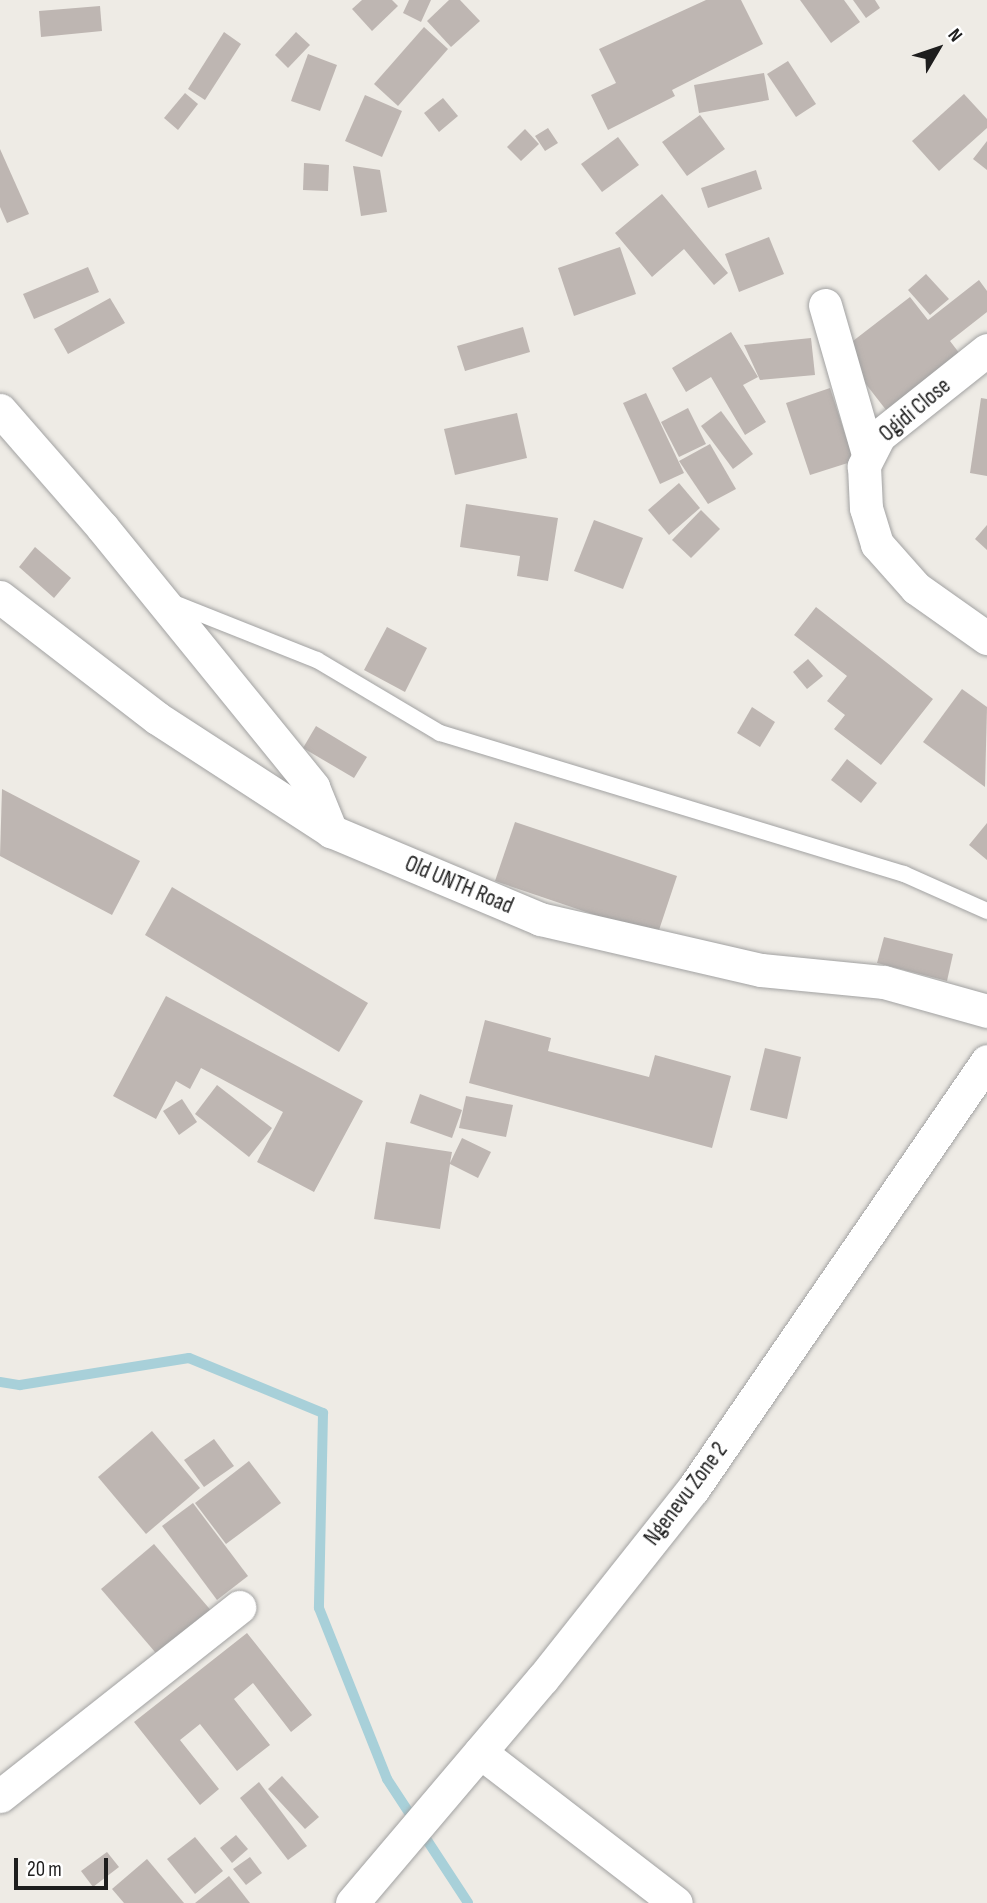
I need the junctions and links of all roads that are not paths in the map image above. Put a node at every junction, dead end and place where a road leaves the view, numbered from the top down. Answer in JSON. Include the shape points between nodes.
{"nodes":[{"id":1,"x":825,"y":305,"type":"dead end"},
{"id":2,"x":987,"y":351,"type":"edge"},
{"id":3,"x":0,"y":410,"type":"edge"},
{"id":4,"x":868,"y":454,"type":"junction"},
{"id":5,"x":155,"y":596,"type":"junction"},
{"id":6,"x":0,"y":597,"type":"edge"},
{"id":7,"x":987,"y":638,"type":"edge"},
{"id":8,"x":331,"y":831,"type":"junction"},
{"id":9,"x":987,"y":911,"type":"edge"},
{"id":10,"x":987,"y":1011,"type":"edge"},
{"id":11,"x":987,"y":1061,"type":"edge"},
{"id":12,"x":239,"y":1607,"type":"dead end"},
{"id":13,"x":480,"y":1752,"type":"junction"},
{"id":14,"x":0,"y":1796,"type":"edge"},
{"id":15,"x":352,"y":1903,"type":"edge"},
{"id":16,"x":676,"y":1903,"type":"edge"}],
"edges":[{"from":1,"to":4,"type":"street"},
{"from":2,"to":4,"type":"street","name":"Ogidi Close","via":[[879,436]]},
{"from":3,"to":5,"type":"street"},
{"from":4,"to":7,"type":"street","name":"Ogidi Close","via":[[864,466],[866,508],[877,544],[916,588]]},
{"from":5,"to":8,"type":"street","via":[[313,788]]},
{"from":5,"to":9,"type":"lane","via":[[317,660],[440,733],[904,874]]},
{"from":6,"to":8,"type":"street","name":"Old UNTH Road","via":[[157,718]]},
{"from":8,"to":10,"type":"street","name":"Old UNTH Road","via":[[540,919],[761,970],[884,982]]},
{"from":11,"to":13,"type":"street","name":"Ngenevu Zone 2","via":[[693,1489]]},
{"from":12,"to":14,"type":"street"},
{"from":13,"to":15,"type":"street","name":"Ngenevu Zone 2"},
{"from":13,"to":16,"type":"street"}]}
